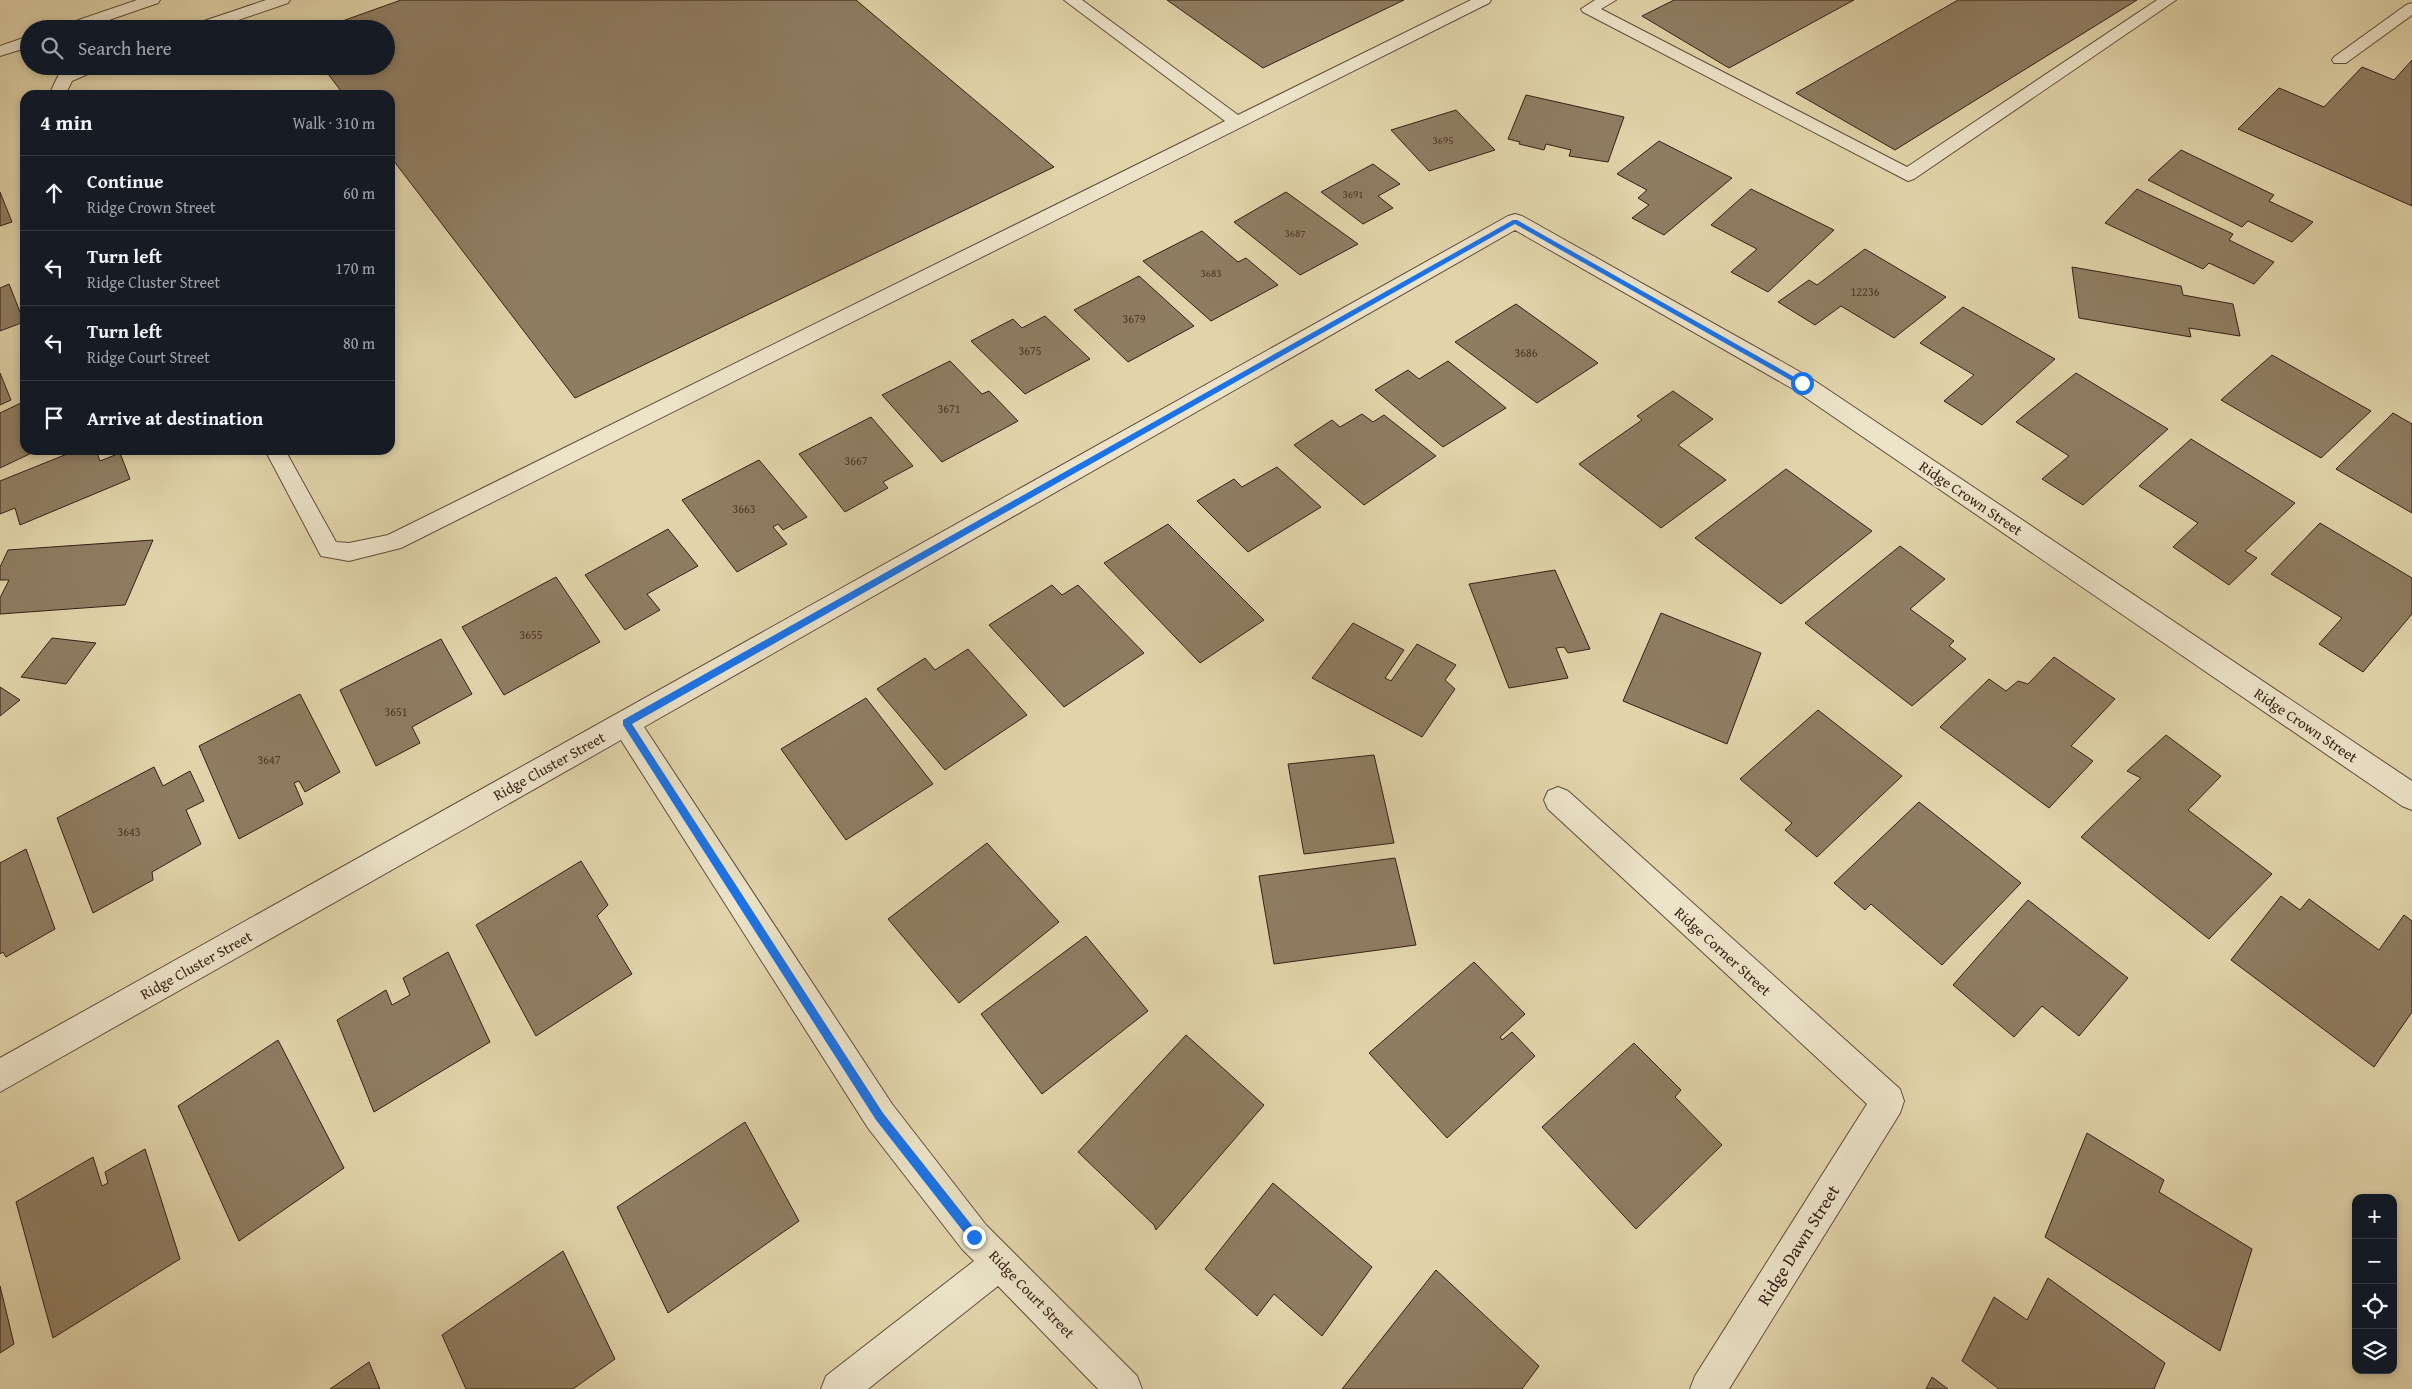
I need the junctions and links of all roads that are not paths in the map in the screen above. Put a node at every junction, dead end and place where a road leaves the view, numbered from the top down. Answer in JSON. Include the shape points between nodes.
{"nodes":[{"id":1,"x":152,"y":0,"type":"edge"},
{"id":2,"x":282,"y":0,"type":"edge"},
{"id":3,"x":1072,"y":0,"type":"edge"},
{"id":4,"x":1483,"y":0,"type":"edge"},
{"id":5,"x":1608,"y":0,"type":"edge"},
{"id":6,"x":2168,"y":0,"type":"edge"},
{"id":7,"x":2412,"y":8,"type":"edge"},
{"id":8,"x":93,"y":20,"type":"edge"},
{"id":9,"x":222,"y":20,"type":"edge"},
{"id":10,"x":20,"y":45,"type":"edge"},
{"id":11,"x":0,"y":51,"type":"edge"},
{"id":12,"x":2340,"y":60,"type":"dead end"},
{"id":13,"x":72,"y":75,"type":"edge"},
{"id":14,"x":59,"y":90,"type":"edge"},
{"id":15,"x":1238,"y":123,"type":"junction"},
{"id":16,"x":1515,"y":221,"type":"joint"},
{"id":17,"x":278,"y":455,"type":"edge"},
{"id":18,"x":626,"y":722,"type":"junction"},
{"id":19,"x":2412,"y":797,"type":"edge"},
{"id":20,"x":1558,"y":800,"type":"dead end"},
{"id":21,"x":0,"y":1076,"type":"edge"},
{"id":22,"x":1888,"y":1101,"type":"joint"},
{"id":23,"x":1001,"y":1262,"type":"junction"},
{"id":24,"x":839,"y":1389,"type":"edge"},
{"id":25,"x":1124,"y":1389,"type":"edge"},
{"id":26,"x":1708,"y":1389,"type":"edge"}],
"edges":[{"from":1,"to":8,"type":"lane"},
{"from":2,"to":9,"type":"lane"},
{"from":3,"to":15,"type":"lane"},
{"from":4,"to":15,"type":"lane"},
{"from":5,"to":6,"type":"lane","via":[[1589,9],[1908,175]]},
{"from":7,"to":12,"type":"lane"},
{"from":10,"to":11,"type":"lane"},
{"from":13,"to":14,"type":"lane","via":[[65,78]]},
{"from":15,"to":17,"type":"lane","via":[[393,542],[350,552],[330,550]]},
{"from":16,"to":18,"type":"street","name":"Ridge Cluster Street"},
{"from":16,"to":19,"type":"street","name":"Ridge Crown Street","via":[[1802,383]]},
{"from":18,"to":21,"type":"street","name":"Ridge Cluster Street"},
{"from":18,"to":23,"type":"street","name":"Ridge Court Street","via":[[880,1116],[974,1237]]},
{"from":20,"to":22,"type":"street","name":"Ridge Corner Street"},
{"from":22,"to":26,"type":"street","name":"Ridge Dawn Street"},
{"from":23,"to":24,"type":"street"},
{"from":23,"to":25,"type":"street","name":"Ridge Court Street"}]}
